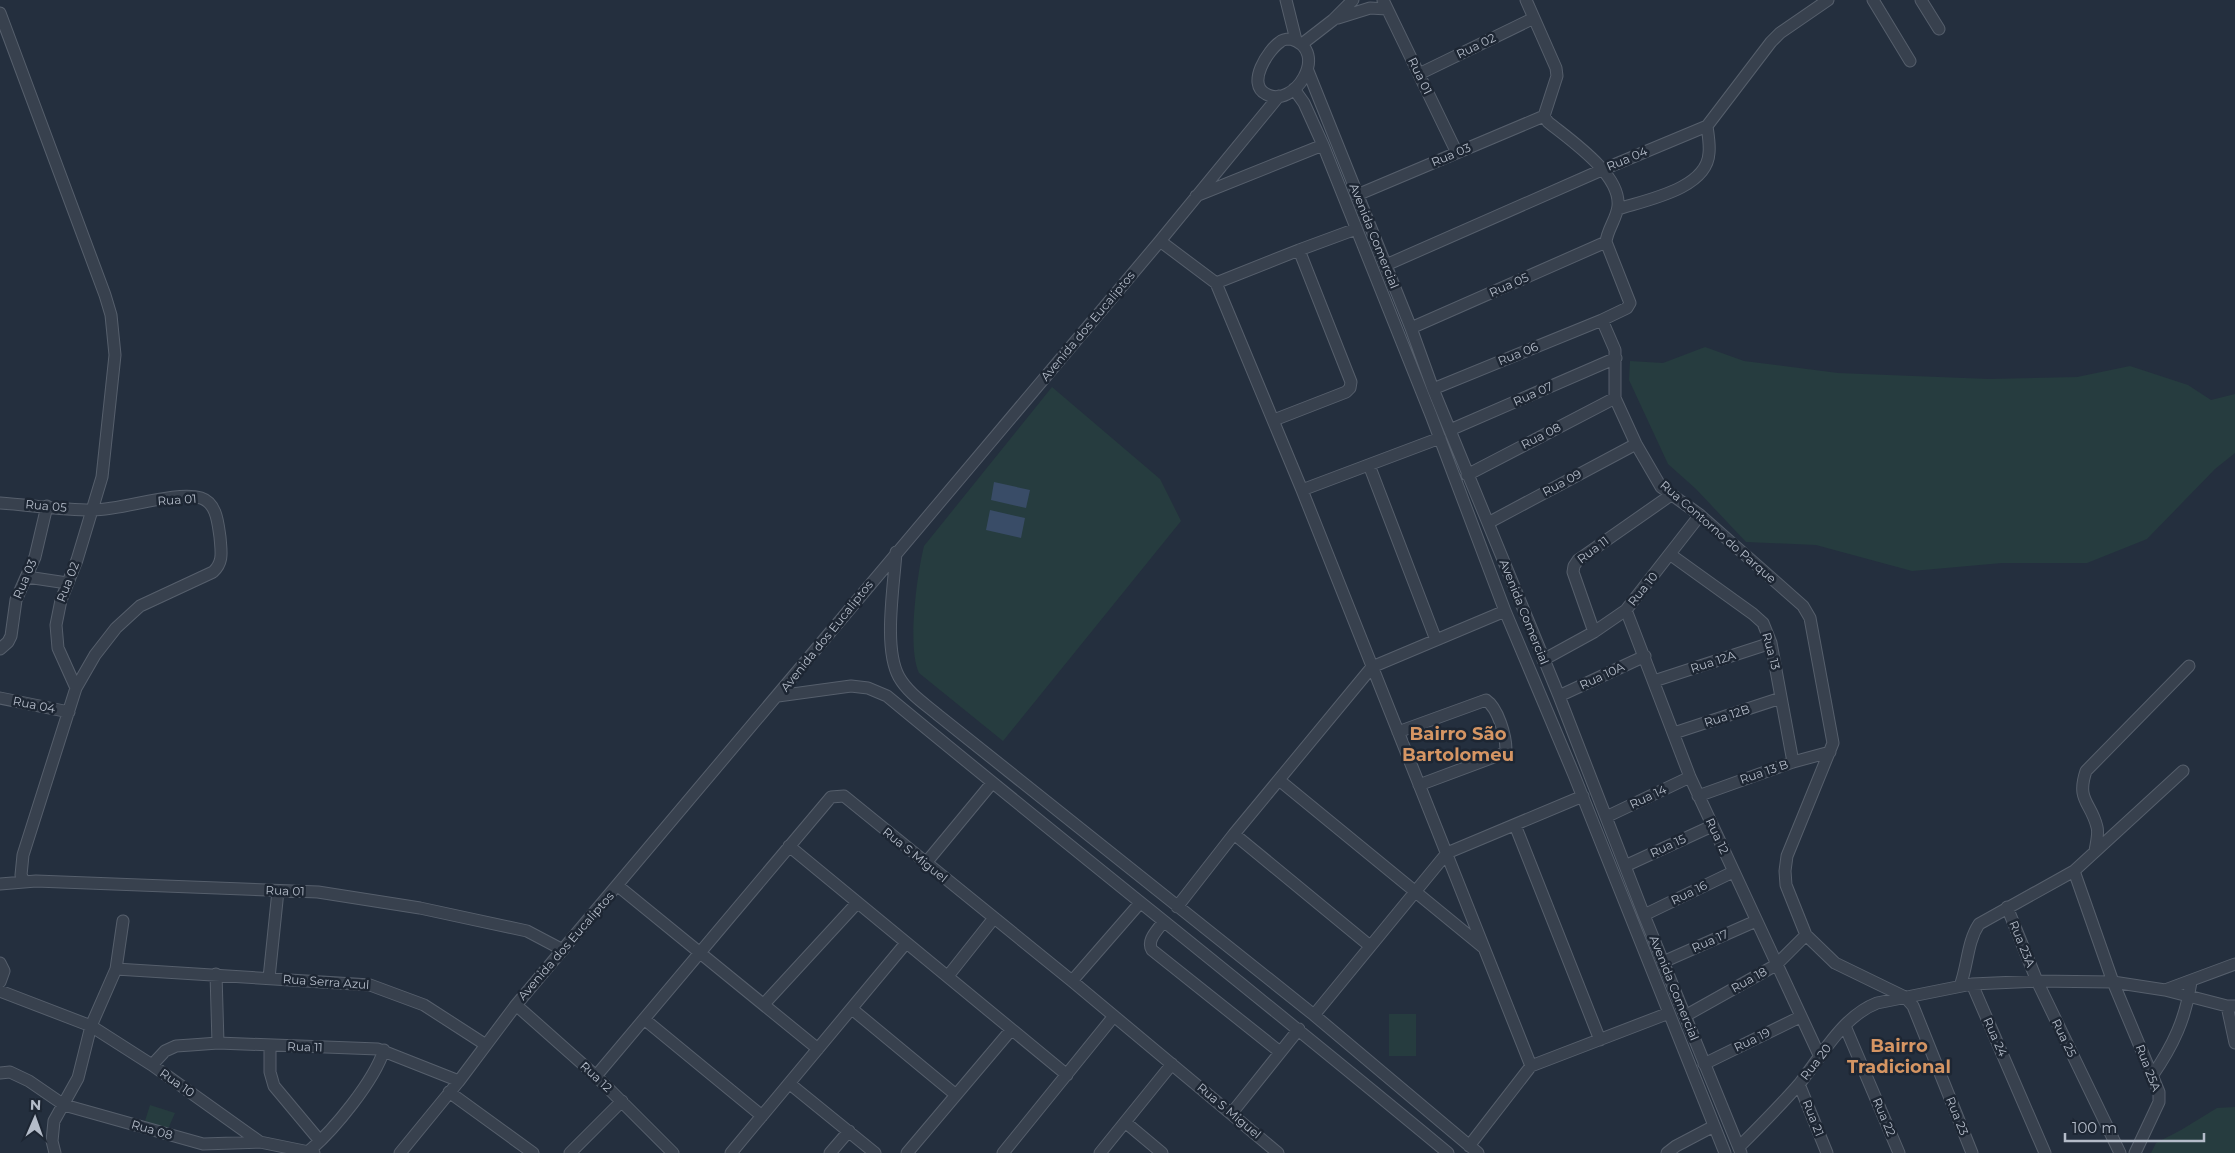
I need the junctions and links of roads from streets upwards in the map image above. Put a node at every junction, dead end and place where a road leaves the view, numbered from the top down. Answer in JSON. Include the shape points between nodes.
{"nodes":[{"id":1,"x":1286,"y":0,"type":"edge"},
{"id":2,"x":1353,"y":0,"type":"edge"},
{"id":3,"x":1526,"y":0,"type":"edge"},
{"id":4,"x":1828,"y":0,"type":"edge"},
{"id":5,"x":1873,"y":0,"type":"edge"},
{"id":6,"x":1922,"y":0,"type":"edge"},
{"id":7,"x":1385,"y":5,"type":"edge"},
{"id":8,"x":0,"y":13,"type":"edge"},
{"id":9,"x":1290,"y":14,"type":"junction"},
{"id":10,"x":1534,"y":18,"type":"junction"},
{"id":11,"x":1333,"y":20,"type":"junction"},
{"id":12,"x":1939,"y":30,"type":"dead end"},
{"id":13,"x":1281,"y":40,"type":"junction"},
{"id":14,"x":1299,"y":42,"type":"junction"},
{"id":15,"x":1910,"y":61,"type":"dead end"},
{"id":16,"x":1308,"y":71,"type":"junction"},
{"id":17,"x":1418,"y":74,"type":"junction"},
{"id":18,"x":1259,"y":89,"type":"junction"},
{"id":19,"x":1294,"y":89,"type":"junction"},
{"id":20,"x":1279,"y":96,"type":"junction"},
{"id":21,"x":1544,"y":116,"type":"junction"},
{"id":22,"x":1256,"y":122,"type":"junction"},
{"id":23,"x":1707,"y":126,"type":"junction"},
{"id":24,"x":1323,"y":146,"type":"junction"},
{"id":25,"x":1457,"y":153,"type":"junction"},
{"id":26,"x":1604,"y":169,"type":"junction"},
{"id":27,"x":1357,"y":195,"type":"junction"},
{"id":28,"x":1194,"y":197,"type":"junction"},
{"id":29,"x":1618,"y":209,"type":"junction"},
{"id":30,"x":1356,"y":229,"type":"junction"},
{"id":31,"x":1160,"y":241,"type":"junction"},
{"id":32,"x":1606,"y":242,"type":"junction"},
{"id":33,"x":1299,"y":250,"type":"junction"},
{"id":34,"x":1386,"y":265,"type":"junction"},
{"id":35,"x":1216,"y":283,"type":"junction"},
{"id":36,"x":1602,"y":320,"type":"junction"},
{"id":37,"x":1411,"y":328,"type":"junction"},
{"id":38,"x":1616,"y":358,"type":"junction"},
{"id":39,"x":1433,"y":389,"type":"junction"},
{"id":40,"x":1615,"y":398,"type":"junction"},
{"id":41,"x":1436,"y":413,"type":"junction"},
{"id":42,"x":1274,"y":420,"type":"junction"},
{"id":43,"x":1450,"y":430,"type":"junction"},
{"id":44,"x":1440,"y":438,"type":"junction"},
{"id":45,"x":1636,"y":444,"type":"junction"},
{"id":46,"x":1460,"y":456,"type":"junction"},
{"id":47,"x":1449,"y":463,"type":"junction"},
{"id":48,"x":1369,"y":465,"type":"junction"},
{"id":49,"x":1468,"y":474,"type":"junction"},
{"id":50,"x":1302,"y":490,"type":"junction"},
{"id":51,"x":1671,"y":495,"type":"junction"},
{"id":52,"x":0,"y":503,"type":"edge"},
{"id":53,"x":47,"y":506,"type":"junction"},
{"id":54,"x":93,"y":510,"type":"junction"},
{"id":55,"x":1700,"y":515,"type":"junction"},
{"id":56,"x":1488,"y":523,"type":"junction"},
{"id":57,"x":896,"y":552,"type":"junction"},
{"id":58,"x":1671,"y":555,"type":"junction"},
{"id":59,"x":27,"y":577,"type":"junction"},
{"id":60,"x":67,"y":583,"type":"junction"},
{"id":61,"x":1626,"y":610,"type":"junction"},
{"id":62,"x":1505,"y":611,"type":"junction"},
{"id":63,"x":1594,"y":632,"type":"junction"},
{"id":64,"x":1436,"y":640,"type":"junction"},
{"id":65,"x":1771,"y":643,"type":"junction"},
{"id":66,"x":0,"y":648,"type":"edge"},
{"id":67,"x":1645,"y":656,"type":"junction"},
{"id":68,"x":1543,"y":660,"type":"junction"},
{"id":69,"x":2189,"y":666,"type":"dead end"},
{"id":70,"x":1372,"y":668,"type":"junction"},
{"id":71,"x":1654,"y":682,"type":"junction"},
{"id":72,"x":76,"y":688,"type":"junction"},
{"id":73,"x":778,"y":696,"type":"junction"},
{"id":74,"x":1559,"y":696,"type":"junction"},
{"id":75,"x":0,"y":698,"type":"edge"},
{"id":76,"x":1781,"y":698,"type":"junction"},
{"id":77,"x":69,"y":712,"type":"junction"},
{"id":78,"x":938,"y":715,"type":"junction"},
{"id":79,"x":926,"y":729,"type":"junction"},
{"id":80,"x":1398,"y":732,"type":"junction"},
{"id":81,"x":1674,"y":733,"type":"junction"},
{"id":82,"x":1830,"y":752,"type":"junction"},
{"id":83,"x":1793,"y":762,"type":"junction"},
{"id":84,"x":1588,"y":769,"type":"junction"},
{"id":85,"x":2183,"y":771,"type":"dead end"},
{"id":86,"x":1574,"y":775,"type":"junction"},
{"id":87,"x":1690,"y":777,"type":"junction"},
{"id":88,"x":1279,"y":780,"type":"junction"},
{"id":89,"x":992,"y":782,"type":"junction"},
{"id":90,"x":1420,"y":785,"type":"junction"},
{"id":91,"x":1582,"y":796,"type":"junction"},
{"id":92,"x":1698,"y":796,"type":"junction"},
{"id":93,"x":1606,"y":817,"type":"junction"},
{"id":94,"x":1515,"y":825,"type":"junction"},
{"id":95,"x":1712,"y":826,"type":"junction"},
{"id":96,"x":1234,"y":834,"type":"junction"},
{"id":97,"x":1615,"y":841,"type":"junction"},
{"id":98,"x":789,"y":846,"type":"junction"},
{"id":99,"x":1602,"y":846,"type":"junction"},
{"id":100,"x":2095,"y":852,"type":"junction"},
{"id":101,"x":1447,"y":853,"type":"junction"},
{"id":102,"x":925,"y":864,"type":"junction"},
{"id":103,"x":1625,"y":866,"type":"junction"},
{"id":104,"x":2074,"y":871,"type":"junction"},
{"id":105,"x":1733,"y":872,"type":"junction"},
{"id":106,"x":24,"y":882,"type":"junction"},
{"id":107,"x":0,"y":884,"type":"edge"},
{"id":108,"x":618,"y":886,"type":"junction"},
{"id":109,"x":278,"y":891,"type":"junction"},
{"id":110,"x":1416,"y":892,"type":"junction"},
{"id":111,"x":1166,"y":898,"type":"junction"},
{"id":112,"x":857,"y":903,"type":"junction"},
{"id":113,"x":1140,"y":903,"type":"junction"},
{"id":114,"x":1177,"y":907,"type":"junction"},
{"id":115,"x":2007,"y":907,"type":"junction"},
{"id":116,"x":1153,"y":914,"type":"junction"},
{"id":117,"x":1644,"y":915,"type":"junction"},
{"id":118,"x":994,"y":918,"type":"junction"},
{"id":119,"x":123,"y":921,"type":"dead end"},
{"id":120,"x":1756,"y":921,"type":"junction"},
{"id":121,"x":1164,"y":922,"type":"junction"},
{"id":122,"x":1806,"y":934,"type":"junction"},
{"id":123,"x":906,"y":943,"type":"junction"},
{"id":124,"x":1370,"y":946,"type":"junction"},
{"id":125,"x":1485,"y":948,"type":"junction"},
{"id":126,"x":563,"y":950,"type":"junction"},
{"id":127,"x":699,"y":952,"type":"junction"},
{"id":128,"x":1664,"y":962,"type":"junction"},
{"id":129,"x":2235,"y":964,"type":"edge"},
{"id":130,"x":2,"y":965,"type":"edge"},
{"id":131,"x":1776,"y":965,"type":"junction"},
{"id":132,"x":116,"y":969,"type":"junction"},
{"id":133,"x":216,"y":974,"type":"junction"},
{"id":134,"x":948,"y":976,"type":"junction"},
{"id":135,"x":269,"y":978,"type":"junction"},
{"id":136,"x":2037,"y":981,"type":"junction"},
{"id":137,"x":0,"y":982,"type":"edge"},
{"id":138,"x":1072,"y":982,"type":"junction"},
{"id":139,"x":2113,"y":982,"type":"junction"},
{"id":140,"x":2191,"y":982,"type":"junction"},
{"id":141,"x":1972,"y":984,"type":"junction"},
{"id":142,"x":1960,"y":986,"type":"junction"},
{"id":143,"x":2165,"y":990,"type":"junction"},
{"id":144,"x":0,"y":991,"type":"edge"},
{"id":145,"x":1905,"y":997,"type":"junction"},
{"id":146,"x":2189,"y":997,"type":"junction"},
{"id":147,"x":764,"y":1004,"type":"junction"},
{"id":148,"x":516,"y":1005,"type":"junction"},
{"id":149,"x":2231,"y":1006,"type":"edge"},
{"id":150,"x":852,"y":1009,"type":"junction"},
{"id":151,"x":1668,"y":1013,"type":"junction"},
{"id":152,"x":1314,"y":1015,"type":"junction"},
{"id":153,"x":1114,"y":1016,"type":"junction"},
{"id":154,"x":1685,"y":1016,"type":"junction"},
{"id":155,"x":1800,"y":1017,"type":"junction"},
{"id":156,"x":644,"y":1019,"type":"junction"},
{"id":157,"x":91,"y":1026,"type":"junction"},
{"id":158,"x":1844,"y":1026,"type":"junction"},
{"id":159,"x":1299,"y":1029,"type":"junction"},
{"id":160,"x":1011,"y":1030,"type":"junction"},
{"id":161,"x":1600,"y":1040,"type":"junction"},
{"id":162,"x":218,"y":1043,"type":"junction"},
{"id":163,"x":2235,"y":1043,"type":"edge"},
{"id":164,"x":270,"y":1045,"type":"junction"},
{"id":165,"x":486,"y":1045,"type":"junction"},
{"id":166,"x":1698,"y":1047,"type":"junction"},
{"id":167,"x":818,"y":1049,"type":"junction"},
{"id":168,"x":384,"y":1050,"type":"junction"},
{"id":169,"x":1280,"y":1052,"type":"junction"},
{"id":170,"x":1685,"y":1053,"type":"junction"},
{"id":171,"x":1820,"y":1057,"type":"junction"},
{"id":172,"x":1172,"y":1064,"type":"junction"},
{"id":173,"x":1704,"y":1064,"type":"junction"},
{"id":174,"x":152,"y":1065,"type":"junction"},
{"id":175,"x":1531,"y":1066,"type":"junction"},
{"id":176,"x":0,"y":1073,"type":"edge"},
{"id":177,"x":1067,"y":1075,"type":"junction"},
{"id":178,"x":596,"y":1076,"type":"junction"},
{"id":179,"x":2152,"y":1076,"type":"junction"},
{"id":180,"x":459,"y":1081,"type":"junction"},
{"id":181,"x":790,"y":1084,"type":"junction"},
{"id":182,"x":1799,"y":1084,"type":"junction"},
{"id":183,"x":1714,"y":1088,"type":"junction"},
{"id":184,"x":449,"y":1092,"type":"junction"},
{"id":185,"x":1701,"y":1094,"type":"junction"},
{"id":186,"x":956,"y":1095,"type":"junction"},
{"id":187,"x":622,"y":1101,"type":"junction"},
{"id":188,"x":64,"y":1105,"type":"junction"},
{"id":189,"x":1231,"y":1114,"type":"junction"},
{"id":190,"x":762,"y":1116,"type":"junction"},
{"id":191,"x":1125,"y":1122,"type":"junction"},
{"id":192,"x":1714,"y":1126,"type":"junction"},
{"id":193,"x":849,"y":1131,"type":"junction"},
{"id":194,"x":320,"y":1141,"type":"junction"},
{"id":195,"x":260,"y":1142,"type":"junction"},
{"id":196,"x":1473,"y":1150,"type":"edge"},
{"id":197,"x":1740,"y":1150,"type":"edge"},
{"id":198,"x":407,"y":1151,"type":"edge"},
{"id":199,"x":312,"y":1152,"type":"edge"},
{"id":200,"x":55,"y":1153,"type":"edge"},
{"id":201,"x":533,"y":1153,"type":"edge"},
{"id":202,"x":570,"y":1153,"type":"edge"},
{"id":203,"x":673,"y":1153,"type":"edge"},
{"id":204,"x":731,"y":1153,"type":"edge"},
{"id":205,"x":830,"y":1153,"type":"edge"},
{"id":206,"x":876,"y":1153,"type":"edge"},
{"id":207,"x":907,"y":1153,"type":"edge"},
{"id":208,"x":1004,"y":1153,"type":"edge"},
{"id":209,"x":1100,"y":1153,"type":"edge"},
{"id":210,"x":1162,"y":1153,"type":"edge"},
{"id":211,"x":1278,"y":1153,"type":"edge"},
{"id":212,"x":1448,"y":1153,"type":"edge"},
{"id":213,"x":1668,"y":1153,"type":"edge"},
{"id":214,"x":1725,"y":1153,"type":"edge"},
{"id":215,"x":1827,"y":1153,"type":"edge"},
{"id":216,"x":1899,"y":1153,"type":"edge"},
{"id":217,"x":1972,"y":1153,"type":"edge"},
{"id":218,"x":2045,"y":1153,"type":"edge"},
{"id":219,"x":2120,"y":1153,"type":"edge"},
{"id":220,"x":2135,"y":1153,"type":"edge"}],
"edges":[{"from":1,"to":9,"type":"street"},
{"from":2,"to":11,"type":"street"},
{"from":3,"to":10,"type":"street"},
{"from":4,"to":23,"type":"street","via":[[1771,42]]},
{"from":5,"to":15,"type":"street"},
{"from":6,"to":12,"type":"street"},
{"from":7,"to":11,"type":"street"},
{"from":7,"to":17,"type":"street","name":"Rua 01"},
{"from":8,"to":54,"type":"street","name":"Rua 02","via":[[111,315],[116,355],[102,477]]},
{"from":9,"to":13,"type":"street"},
{"from":9,"to":14,"type":"street"},
{"from":10,"to":17,"type":"street","name":"Rua 02"},
{"from":10,"to":21,"type":"street","via":[[1557,76]]},
{"from":11,"to":14,"type":"street"},
{"from":13,"to":14,"type":"street"},
{"from":13,"to":18,"type":"street","via":[[1263,62],[1259,71]]},
{"from":14,"to":16,"type":"street","via":[[1307,54]]},
{"from":16,"to":19,"type":"street"},
{"from":16,"to":27,"type":"street","name":"Avenida Comercial"},
{"from":17,"to":25,"type":"street","name":"Rua 01"},
{"from":18,"to":20,"type":"street","via":[[1265,94]]},
{"from":18,"to":22,"type":"street"},
{"from":19,"to":20,"type":"street"},
{"from":19,"to":24,"type":"street","name":"Avenida Comercial","via":[[1304,103]]},
{"from":20,"to":22,"type":"street","name":"Avenida dos Eucaliptos"},
{"from":21,"to":25,"type":"street","name":"Rua 03"},
{"from":21,"to":26,"type":"street"},
{"from":22,"to":28,"type":"street","name":"Avenida dos Eucaliptos"},
{"from":23,"to":26,"type":"street","name":"Rua 04"},
{"from":23,"to":29,"type":"street","via":[[1709,154],[1705,167],[1695,180],[1681,188]]},
{"from":24,"to":28,"type":"street"},
{"from":24,"to":30,"type":"street","name":"Avenida Comercial"},
{"from":25,"to":27,"type":"street","name":"Rua 03"},
{"from":26,"to":29,"type":"street","via":[[1618,196]]},
{"from":26,"to":34,"type":"street","name":"Rua 04"},
{"from":27,"to":34,"type":"street","name":"Avenida Comercial"},
{"from":28,"to":31,"type":"street","name":"Avenida dos Eucaliptos"},
{"from":29,"to":32,"type":"street"},
{"from":30,"to":33,"type":"street"},
{"from":30,"to":41,"type":"street","name":"Avenida Comercial"},
{"from":31,"to":35,"type":"street"},
{"from":31,"to":57,"type":"street","name":"Avenida dos Eucaliptos"},
{"from":32,"to":36,"type":"street","via":[[1630,303],[1627,308]]},
{"from":32,"to":37,"type":"street","name":"Rua 05"},
{"from":33,"to":35,"type":"street"},
{"from":33,"to":42,"type":"street","via":[[1351,382],[1346,392]]},
{"from":34,"to":37,"type":"street","name":"Avenida Comercial"},
{"from":35,"to":42,"type":"street"},
{"from":36,"to":38,"type":"street","name":"Rua Contorno do Parque"},
{"from":36,"to":39,"type":"street","name":"Rua 06"},
{"from":37,"to":39,"type":"street","name":"Avenida Comercial"},
{"from":38,"to":40,"type":"street","name":"Rua Contorno do Parque"},
{"from":38,"to":43,"type":"street","name":"Rua 07"},
{"from":39,"to":41,"type":"street","name":"Avenida Comercial"},
{"from":40,"to":45,"type":"street","name":"Rua Contorno do Parque"},
{"from":40,"to":49,"type":"street","name":"Rua 08"},
{"from":41,"to":43,"type":"street","name":"Avenida Comercial"},
{"from":41,"to":44,"type":"street","name":"Avenida Comercial"},
{"from":42,"to":50,"type":"street"},
{"from":43,"to":46,"type":"street","name":"Avenida Comercial"},
{"from":44,"to":47,"type":"street","name":"Avenida Comercial"},
{"from":44,"to":48,"type":"street"},
{"from":45,"to":51,"type":"street","name":"Rua Contorno do Parque","via":[[1661,487]]},
{"from":45,"to":56,"type":"street","name":"Rua 09"},
{"from":46,"to":47,"type":"street","via":[[1457,461]]},
{"from":46,"to":49,"type":"street","name":"Avenida Comercial"},
{"from":47,"to":62,"type":"street","name":"Avenida Comercial"},
{"from":48,"to":50,"type":"street"},
{"from":48,"to":64,"type":"street"},
{"from":49,"to":56,"type":"street","name":"Avenida Comercial"},
{"from":50,"to":70,"type":"street"},
{"from":51,"to":55,"type":"street","name":"Rua Contorno do Parque"},
{"from":51,"to":63,"type":"street","name":"Rua 11","via":[[1574,566],[1573,572]]},
{"from":52,"to":53,"type":"street","name":"Rua 05"},
{"from":53,"to":54,"type":"street","name":"Rua 05"},
{"from":53,"to":59,"type":"street","name":"Rua 03"},
{"from":54,"to":60,"type":"street","name":"Rua 02"},
{"from":54,"to":72,"type":"street","name":"Rua 01","via":[[180,497],[202,498],[211,504],[218,517],[222,558],[220,566],[213,572],[140,606],[95,654]]},
{"from":55,"to":58,"type":"street","name":"Rua 10"},
{"from":55,"to":82,"type":"street","name":"Rua Contorno do Parque","via":[[1803,606],[1810,618],[1833,743]]},
{"from":56,"to":68,"type":"street","name":"Avenida Comercial"},
{"from":57,"to":73,"type":"street","name":"Avenida dos Eucaliptos"},
{"from":57,"to":78,"type":"street","via":[[891,659],[910,691]]},
{"from":58,"to":61,"type":"street","name":"Rua 10"},
{"from":58,"to":65,"type":"street","name":"Rua 13","via":[[1753,614],[1763,623]]},
{"from":59,"to":60,"type":"street"},
{"from":59,"to":66,"type":"street","name":"Rua 03","via":[[16,600],[11,636]]},
{"from":60,"to":72,"type":"street","name":"Rua 02","via":[[58,610],[58,648]]},
{"from":61,"to":63,"type":"street","name":"Rua 10"},
{"from":61,"to":67,"type":"street","name":"Rua 12"},
{"from":62,"to":64,"type":"street"},
{"from":62,"to":86,"type":"street","name":"Avenida Comercial"},
{"from":63,"to":68,"type":"street","name":"Rua 10"},
{"from":64,"to":70,"type":"street"},
{"from":65,"to":71,"type":"street","name":"Rua 12A"},
{"from":65,"to":76,"type":"street","name":"Rua 13"},
{"from":67,"to":71,"type":"street","name":"Rua 12"},
{"from":67,"to":74,"type":"street","name":"Rua 10A"},
{"from":68,"to":74,"type":"street","name":"Avenida Comercial"},
{"from":69,"to":100,"type":"street","via":[[2086,770],[2081,784],[2083,797],[2098,828]]},
{"from":70,"to":80,"type":"street"},
{"from":70,"to":88,"type":"street"},
{"from":71,"to":81,"type":"street","name":"Rua 12"},
{"from":72,"to":77,"type":"street"},
{"from":73,"to":79,"type":"street","via":[[851,686],[868,688],[887,696]]},
{"from":73,"to":108,"type":"street","name":"Avenida dos Eucaliptos"},
{"from":74,"to":84,"type":"street","name":"Avenida Comercial"},
{"from":75,"to":77,"type":"street","name":"Rua 04"},
{"from":76,"to":81,"type":"street","name":"Rua 12B"},
{"from":76,"to":83,"type":"street","name":"Rua 13"},
{"from":77,"to":106,"type":"street","via":[[23,854],[21,875]]},
{"from":78,"to":79,"type":"street"},
{"from":78,"to":111,"type":"street"},
{"from":79,"to":89,"type":"street"},
{"from":80,"to":90,"type":"street"},
{"from":80,"to":90,"type":"street","via":[[1486,700],[1491,703],[1500,722],[1506,742],[1506,750],[1502,754]]},
{"from":81,"to":87,"type":"street","name":"Rua 12"},
{"from":82,"to":83,"type":"street","name":"Rua 13 B"},
{"from":82,"to":122,"type":"street","name":"Rua Contorno do Parque","via":[[1787,856],[1784,871],[1786,885]]},
{"from":83,"to":92,"type":"street","name":"Rua 13 B"},
{"from":84,"to":86,"type":"street"},
{"from":84,"to":93,"type":"street","name":"Avenida Comercial"},
{"from":85,"to":100,"type":"street"},
{"from":86,"to":91,"type":"street","name":"Avenida Comercial"},
{"from":87,"to":92,"type":"street","name":"Rua 12"},
{"from":87,"to":93,"type":"street","name":"Rua 14"},
{"from":88,"to":96,"type":"street"},
{"from":88,"to":110,"type":"street"},
{"from":89,"to":102,"type":"street"},
{"from":89,"to":113,"type":"street"},
{"from":90,"to":101,"type":"street"},
{"from":91,"to":94,"type":"street"},
{"from":91,"to":99,"type":"street","name":"Avenida Comercial"},
{"from":92,"to":95,"type":"street","name":"Rua 12"},
{"from":93,"to":97,"type":"street","name":"Avenida Comercial"},
{"from":94,"to":101,"type":"street"},
{"from":94,"to":161,"type":"street"},
{"from":95,"to":103,"type":"street","name":"Rua 15"},
{"from":95,"to":105,"type":"street","name":"Rua 12"},
{"from":96,"to":114,"type":"street"},
{"from":96,"to":124,"type":"street"},
{"from":97,"to":99,"type":"street"},
{"from":97,"to":103,"type":"street","name":"Avenida Comercial"},
{"from":98,"to":102,"type":"street","name":"Rua S Miguel","via":[[831,797],[844,796]]},
{"from":98,"to":112,"type":"street"},
{"from":98,"to":127,"type":"street","name":"Rua S Miguel"},
{"from":99,"to":151,"type":"street","name":"Avenida Comercial"},
{"from":100,"to":104,"type":"street"},
{"from":101,"to":110,"type":"street"},
{"from":101,"to":125,"type":"street"},
{"from":102,"to":118,"type":"street","name":"Rua S Miguel"},
{"from":103,"to":117,"type":"street","name":"Avenida Comercial"},
{"from":104,"to":115,"type":"street"},
{"from":104,"to":139,"type":"street","name":"Rua 25A"},
{"from":105,"to":117,"type":"street","name":"Rua 16"},
{"from":105,"to":120,"type":"street","name":"Rua 12"},
{"from":106,"to":107,"type":"street","name":"Rua 01"},
{"from":106,"to":109,"type":"street","name":"Rua 01"},
{"from":108,"to":126,"type":"street","name":"Avenida dos Eucaliptos"},
{"from":108,"to":127,"type":"street"},
{"from":109,"to":126,"type":"street","name":"Rua 01","via":[[318,892],[439,912],[527,931]]},
{"from":109,"to":135,"type":"street","name":"Rua Serra Azul"},
{"from":110,"to":124,"type":"street"},
{"from":110,"to":125,"type":"street"},
{"from":111,"to":114,"type":"street"},
{"from":111,"to":116,"type":"street"},
{"from":112,"to":123,"type":"street"},
{"from":112,"to":147,"type":"street"},
{"from":113,"to":116,"type":"street"},
{"from":113,"to":138,"type":"street"},
{"from":114,"to":152,"type":"street"},
{"from":115,"to":136,"type":"street","name":"Rua 23A"},
{"from":115,"to":142,"type":"street","via":[[1984,920],[1972,935]]},
{"from":116,"to":121,"type":"street"},
{"from":117,"to":128,"type":"street","name":"Avenida Comercial"},
{"from":118,"to":134,"type":"street"},
{"from":118,"to":138,"type":"street","name":"Rua S Miguel"},
{"from":119,"to":132,"type":"street"},
{"from":120,"to":128,"type":"street","name":"Rua 17"},
{"from":120,"to":131,"type":"street","name":"Rua 12"},
{"from":121,"to":159,"type":"street"},
{"from":121,"to":169,"type":"street","via":[[1150,941],[1152,950]]},
{"from":122,"to":131,"type":"street","name":"Rua 18"},
{"from":122,"to":145,"type":"street","name":"Rua Contorno do Parque","via":[[1835,963]]},
{"from":123,"to":134,"type":"street"},
{"from":123,"to":150,"type":"street"},
{"from":124,"to":152,"type":"street"},
{"from":125,"to":175,"type":"street"},
{"from":126,"to":148,"type":"street","name":"Avenida dos Eucaliptos"},
{"from":127,"to":147,"type":"street"},
{"from":127,"to":156,"type":"street","name":"Rua S Miguel"},
{"from":128,"to":154,"type":"street","name":"Avenida Comercial"},
{"from":129,"to":140,"type":"street"},
{"from":130,"to":137,"type":"street"},
{"from":131,"to":154,"type":"street","name":"Rua 18"},
{"from":131,"to":155,"type":"street","name":"Rua 12"},
{"from":132,"to":133,"type":"street","name":"Rua Serra Azul"},
{"from":132,"to":157,"type":"street"},
{"from":133,"to":135,"type":"street","name":"Rua Serra Azul"},
{"from":133,"to":162,"type":"street"},
{"from":134,"to":160,"type":"street"},
{"from":135,"to":165,"type":"street","name":"Rua Serra Azul","via":[[370,985],[424,1004]]},
{"from":136,"to":139,"type":"street"},
{"from":136,"to":141,"type":"street"},
{"from":136,"to":219,"type":"street","name":"Rua 25"},
{"from":138,"to":153,"type":"street","name":"Rua S Miguel"},
{"from":139,"to":143,"type":"street"},
{"from":139,"to":179,"type":"street","name":"Rua 25A"},
{"from":140,"to":143,"type":"street"},
{"from":140,"to":146,"type":"street"},
{"from":141,"to":142,"type":"street"},
{"from":141,"to":218,"type":"street","name":"Rua 24"},
{"from":142,"to":145,"type":"street"},
{"from":143,"to":146,"type":"street"},
{"from":144,"to":157,"type":"street","name":"Rua 10"},
{"from":145,"to":158,"type":"street","name":"Rua 20","via":[[1867,1007]]},
{"from":145,"to":217,"type":"street","name":"Rua 23","via":[[1913,1006]]},
{"from":146,"to":149,"type":"street"},
{"from":146,"to":179,"type":"street","via":[[2170,1051]]},
{"from":147,"to":167,"type":"street"},
{"from":148,"to":165,"type":"street","name":"Avenida dos Eucaliptos"},
{"from":148,"to":178,"type":"street","name":"Rua 12"},
{"from":149,"to":163,"type":"street"},
{"from":150,"to":167,"type":"street"},
{"from":150,"to":186,"type":"street"},
{"from":151,"to":161,"type":"street"},
{"from":151,"to":170,"type":"street","name":"Avenida Comercial"},
{"from":152,"to":196,"type":"street"},
{"from":153,"to":172,"type":"street","name":"Rua S Miguel"},
{"from":153,"to":177,"type":"street"},
{"from":154,"to":166,"type":"street","name":"Avenida Comercial"},
{"from":155,"to":171,"type":"street","name":"Rua 12"},
{"from":155,"to":173,"type":"street","name":"Rua 19"},
{"from":156,"to":178,"type":"street","name":"Rua S Miguel"},
{"from":156,"to":190,"type":"street"},
{"from":157,"to":174,"type":"street","name":"Rua 10"},
{"from":157,"to":188,"type":"street","via":[[78,1078]]},
{"from":158,"to":171,"type":"street","name":"Rua 20"},
{"from":158,"to":216,"type":"street","name":"Rua 22"},
{"from":159,"to":169,"type":"street"},
{"from":159,"to":212,"type":"street"},
{"from":160,"to":177,"type":"street"},
{"from":160,"to":186,"type":"street"},
{"from":161,"to":175,"type":"street"},
{"from":162,"to":164,"type":"street","name":"Rua 11"},
{"from":162,"to":174,"type":"street","name":"Rua 11","via":[[176,1046]]},
{"from":164,"to":168,"type":"street","name":"Rua 11"},
{"from":164,"to":194,"type":"street","via":[[270,1072],[274,1086]]},
{"from":165,"to":180,"type":"street","name":"Avenida dos Eucaliptos"},
{"from":166,"to":170,"type":"street"},
{"from":166,"to":173,"type":"street","name":"Avenida Comercial"},
{"from":167,"to":181,"type":"street"},
{"from":168,"to":180,"type":"street","name":"Rua 11"},
{"from":168,"to":194,"type":"street","via":[[374,1070]]},
{"from":169,"to":189,"type":"street"},
{"from":170,"to":185,"type":"street","name":"Avenida Comercial"},
{"from":171,"to":182,"type":"street","name":"Rua 20"},
{"from":172,"to":189,"type":"street","name":"Rua S Miguel"},
{"from":172,"to":191,"type":"street"},
{"from":173,"to":183,"type":"street","name":"Avenida Comercial"},
{"from":174,"to":195,"type":"street","name":"Rua 10"},
{"from":175,"to":196,"type":"street"},
{"from":176,"to":188,"type":"street","name":"Rua 08","via":[[10,1072],[29,1081]]},
{"from":177,"to":208,"type":"street"},
{"from":178,"to":187,"type":"street","name":"Rua 12"},
{"from":179,"to":220,"type":"street","name":"Rua 25A","via":[[2159,1092],[2159,1102]]},
{"from":180,"to":184,"type":"street","name":"Avenida dos Eucaliptos"},
{"from":181,"to":190,"type":"street"},
{"from":181,"to":193,"type":"street"},
{"from":182,"to":197,"type":"street","name":"Rua 20"},
{"from":182,"to":215,"type":"street","name":"Rua 21"},
{"from":183,"to":185,"type":"street","via":[[1710,1093]]},
{"from":183,"to":197,"type":"street","name":"Avenida Comercial"},
{"from":184,"to":198,"type":"street","name":"Avenida dos Eucaliptos"},
{"from":184,"to":201,"type":"street"},
{"from":185,"to":192,"type":"street","name":"Avenida Comercial"},
{"from":186,"to":207,"type":"street"},
{"from":187,"to":202,"type":"street"},
{"from":187,"to":203,"type":"street","name":"Rua 12"},
{"from":188,"to":195,"type":"street","name":"Rua 08","via":[[203,1144]]},
{"from":188,"to":200,"type":"street","via":[[52,1130]]},
{"from":189,"to":211,"type":"street","name":"Rua S Miguel"},
{"from":190,"to":204,"type":"street"},
{"from":191,"to":209,"type":"street"},
{"from":191,"to":210,"type":"street"},
{"from":192,"to":213,"type":"street"},
{"from":192,"to":214,"type":"street","name":"Avenida Comercial"},
{"from":193,"to":205,"type":"street"},
{"from":193,"to":206,"type":"street"},
{"from":194,"to":199,"type":"street"},
{"from":195,"to":199,"type":"street","name":"Rua 08"}]}
